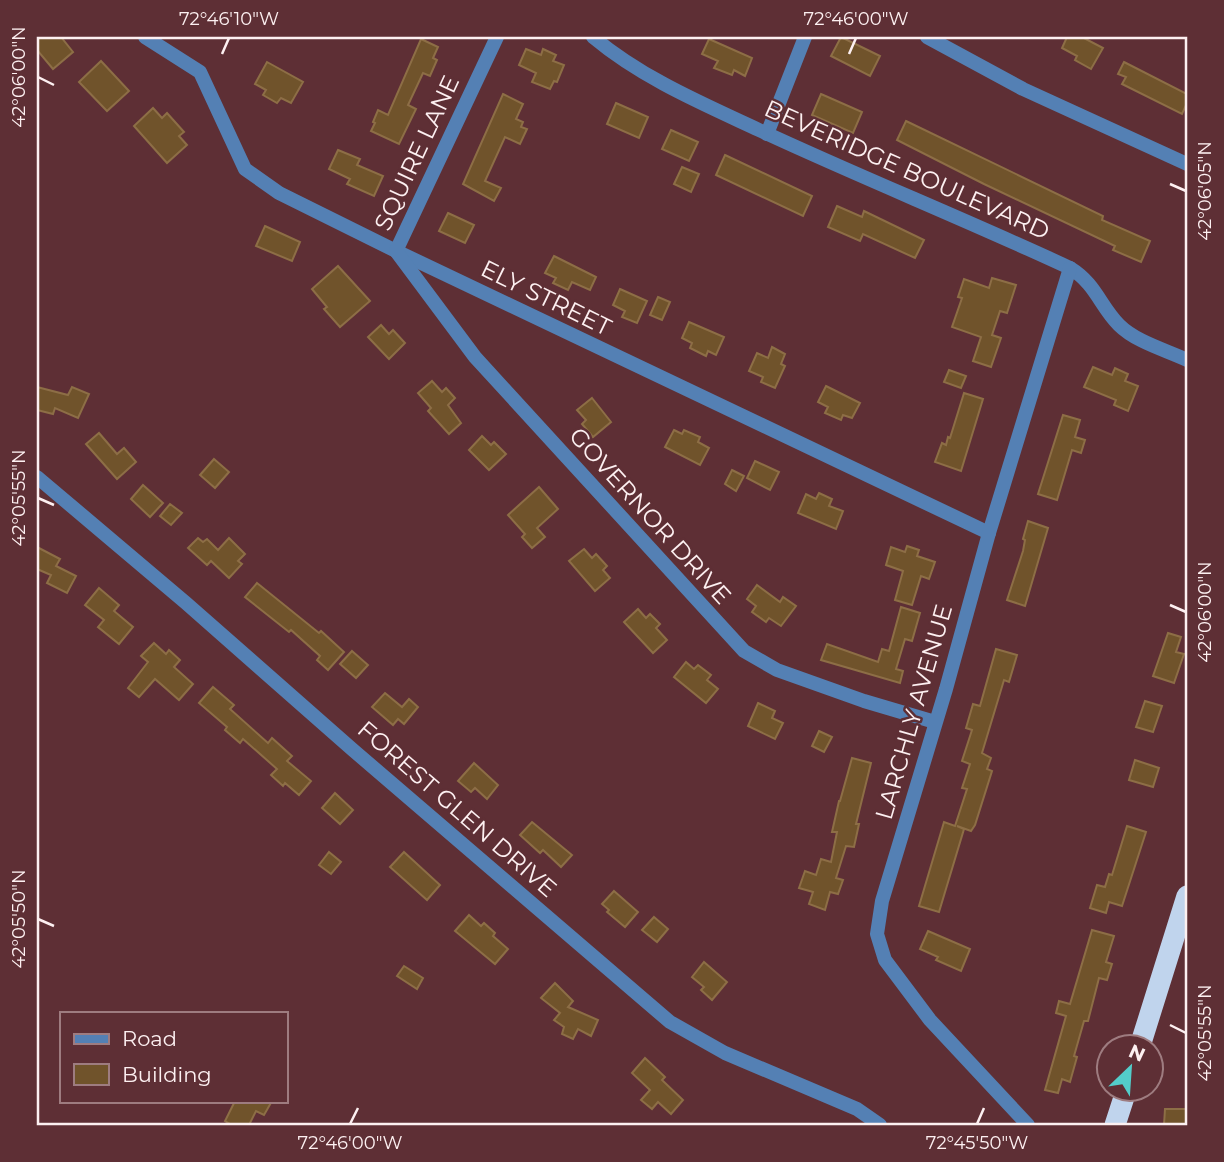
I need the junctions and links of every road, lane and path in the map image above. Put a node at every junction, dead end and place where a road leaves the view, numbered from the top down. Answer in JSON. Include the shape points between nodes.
{"nodes":[{"id":1,"x":145,"y":37,"type":"edge"},
{"id":2,"x":497,"y":37,"type":"edge"},
{"id":3,"x":593,"y":37,"type":"edge"},
{"id":4,"x":805,"y":37,"type":"edge"},
{"id":5,"x":927,"y":37,"type":"edge"},
{"id":6,"x":767,"y":134,"type":"junction"},
{"id":7,"x":1187,"y":164,"type":"edge"},
{"id":8,"x":396,"y":251,"type":"junction"},
{"id":9,"x":1070,"y":268,"type":"junction"},
{"id":10,"x":1187,"y":360,"type":"edge"},
{"id":11,"x":37,"y":478,"type":"edge"},
{"id":12,"x":989,"y":533,"type":"junction"},
{"id":13,"x":935,"y":722,"type":"junction"},
{"id":14,"x":1187,"y":896,"type":"edge"},
{"id":15,"x":1144,"y":1032,"type":"edge"},
{"id":16,"x":1122,"y":1102,"type":"edge"},
{"id":17,"x":880,"y":1125,"type":"edge"},
{"id":18,"x":1028,"y":1125,"type":"edge"},
{"id":19,"x":1115,"y":1125,"type":"edge"}],
"edges":[{"from":1,"to":8,"type":"street","name":"ELY STREET","via":[[200,72],[245,169],[279,193]]},
{"from":2,"to":8,"type":"street","name":"SQUIRE LANE"},
{"from":3,"to":6,"type":"street","name":"BEVERIDGE BOULEVARD","via":[[647,76]]},
{"from":4,"to":6,"type":"street"},
{"from":5,"to":7,"type":"street","via":[[1023,89]]},
{"from":6,"to":9,"type":"street","name":"BEVERIDGE BOULEVARD"},
{"from":8,"to":12,"type":"street","name":"ELY STREET"},
{"from":8,"to":13,"type":"street","name":"GOVERNOR DRIVE","via":[[474,357],[744,651],[777,670]]},
{"from":9,"to":10,"type":"street","name":"BEVERIDGE BOULEVARD","via":[[1084,276],[1119,325]]},
{"from":9,"to":12,"type":"street","name":"LARCHLY AVENUE"},
{"from":11,"to":17,"type":"street","name":"FOREST GLEN DRIVE","via":[[670,1022],[725,1054],[858,1110]]},
{"from":12,"to":13,"type":"street","name":"LARCHLY AVENUE"},
{"from":13,"to":18,"type":"street","name":"LARCHLY AVENUE","via":[[882,901],[877,941],[919,1007]]},
{"from":14,"to":15,"type":"highway"},
{"from":16,"to":19,"type":"highway"}]}
